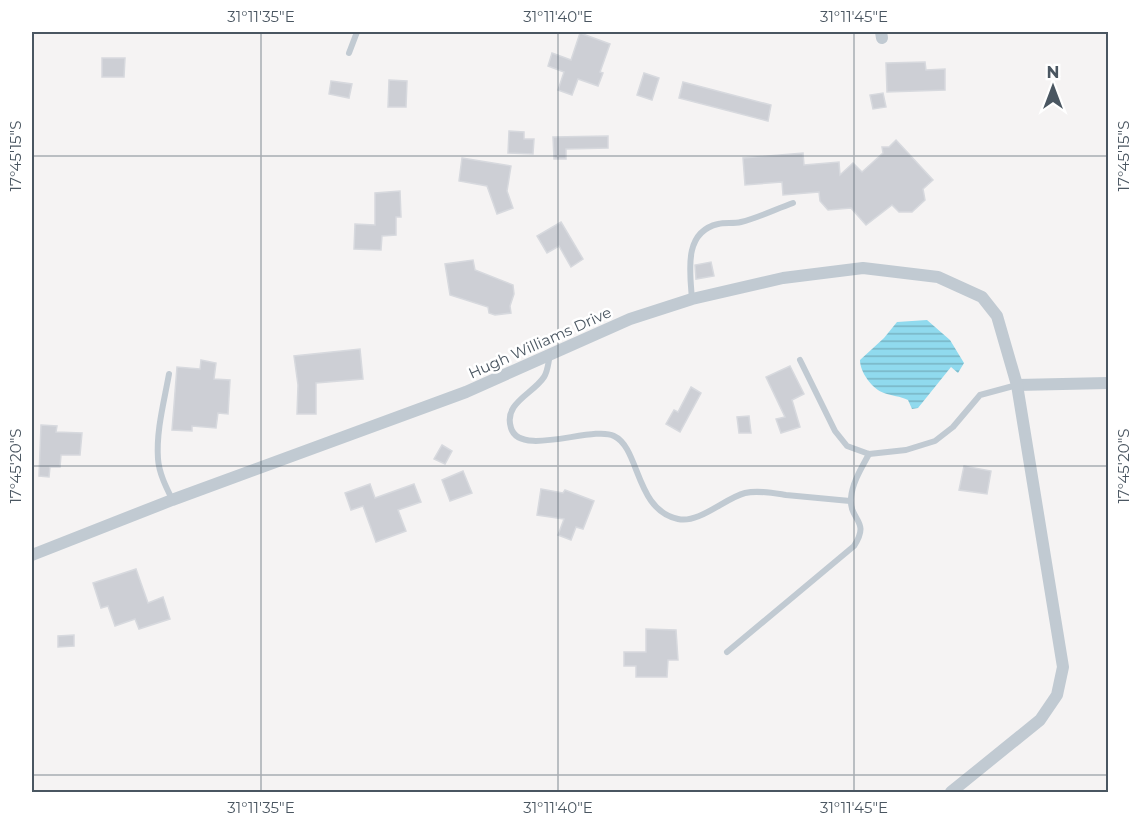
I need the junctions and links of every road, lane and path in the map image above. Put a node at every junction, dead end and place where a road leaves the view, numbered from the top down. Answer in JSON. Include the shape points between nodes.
{"nodes":[{"id":1,"x":357,"y":32,"type":"edge"},
{"id":2,"x":349,"y":53,"type":"dead end"},
{"id":3,"x":793,"y":203,"type":"dead end"},
{"id":4,"x":692,"y":298,"type":"junction"},
{"id":5,"x":550,"y":355,"type":"junction"},
{"id":6,"x":800,"y":360,"type":"dead end"},
{"id":7,"x":169,"y":374,"type":"dead end"},
{"id":8,"x":1108,"y":382,"type":"edge"},
{"id":9,"x":1017,"y":385,"type":"junction"},
{"id":10,"x":869,"y":454,"type":"junction"},
{"id":11,"x":172,"y":500,"type":"junction"},
{"id":12,"x":850,"y":501,"type":"junction"},
{"id":13,"x":32,"y":555,"type":"edge"},
{"id":14,"x":727,"y":652,"type":"dead end"},
{"id":15,"x":951,"y":792,"type":"edge"}],
"edges":[{"from":1,"to":2,"type":"lane"},
{"from":3,"to":4,"type":"lane","via":[[742,222],[720,223],[698,237],[689,263]]},
{"from":4,"to":5,"type":"street","name":"Hugh Williams Drive","via":[[630,319]]},
{"from":4,"to":9,"type":"street","name":"Hugh Williams Drive","via":[[783,278],[863,268],[938,277],[982,297],[997,316]]},
{"from":5,"to":11,"type":"street","name":"Hugh Williams Drive","via":[[466,392]]},
{"from":5,"to":12,"type":"lane","via":[[543,379],[519,400],[510,414],[511,429],[517,436],[538,442],[601,433],[613,435],[622,441],[645,492],[658,510],[676,519],[688,521],[745,493]]},
{"from":6,"to":10,"type":"lane","via":[[835,431],[847,446]]},
{"from":7,"to":11,"type":"lane","via":[[159,427],[158,460]]},
{"from":8,"to":9,"type":"street"},
{"from":9,"to":10,"type":"lane","via":[[980,395],[953,427],[935,441],[906,450]]},
{"from":9,"to":15,"type":"street","name":"Hugh Williams Drive","via":[[1063,667],[1057,695],[1040,720]]},
{"from":10,"to":12,"type":"lane"},
{"from":11,"to":13,"type":"street","name":"Hugh Williams Drive"},
{"from":12,"to":14,"type":"lane","via":[[861,526],[861,536],[854,546]]}]}
